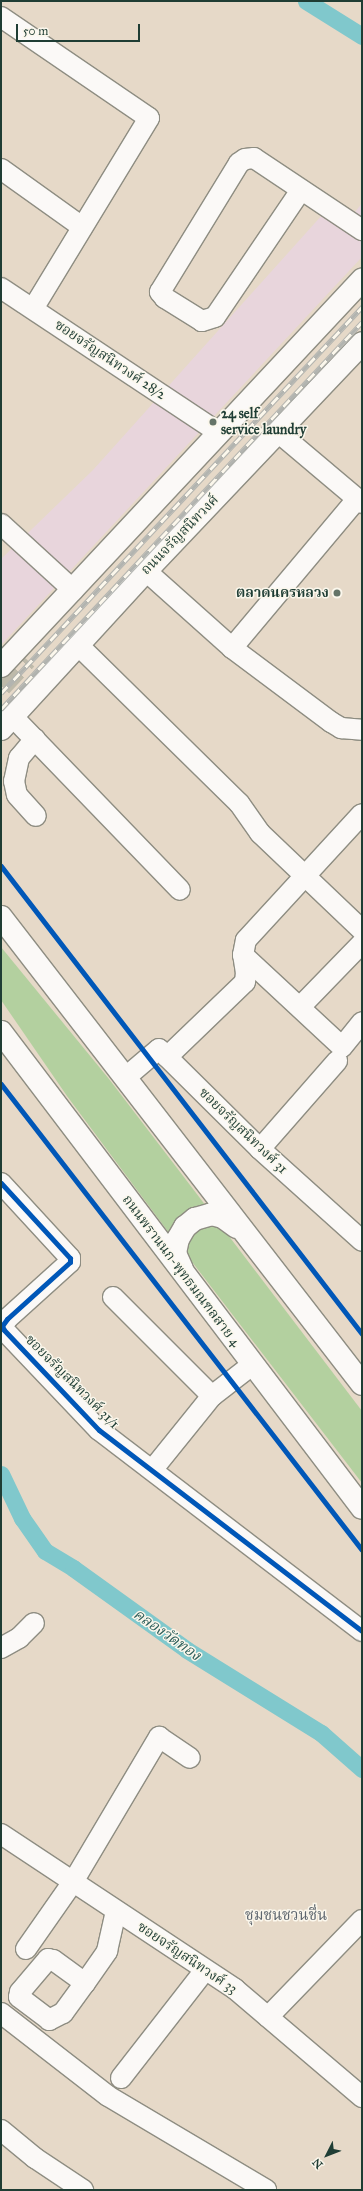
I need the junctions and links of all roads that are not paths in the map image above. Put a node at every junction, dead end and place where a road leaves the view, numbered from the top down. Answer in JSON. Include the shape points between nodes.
{"nodes":[{"id":1,"x":1,"y":18,"type":"edge"},
{"id":2,"x":1,"y":169,"type":"edge"},
{"id":3,"x":301,"y":190,"type":"junction"},
{"id":4,"x":82,"y":227,"type":"junction"},
{"id":5,"x":362,"y":230,"type":"edge"},
{"id":6,"x":362,"y":280,"type":"edge"},
{"id":7,"x":1,"y":288,"type":"edge"},
{"id":8,"x":362,"y":294,"type":"edge"},
{"id":9,"x":33,"y":309,"type":"junction"},
{"id":10,"x":362,"y":328,"type":"edge"},
{"id":11,"x":362,"y":343,"type":"edge"},
{"id":12,"x":318,"y":359,"type":"junction"},
{"id":13,"x":278,"y":432,"type":"junction"},
{"id":14,"x":219,"y":433,"type":"junction"},
{"id":15,"x":359,"y":501,"type":"edge"},
{"id":16,"x":1,"y":524,"type":"edge"},
{"id":17,"x":146,"y":571,"type":"junction"},
{"id":18,"x":72,"y":590,"type":"junction"},
{"id":19,"x":78,"y":645,"type":"junction"},
{"id":20,"x":232,"y":648,"type":"junction"},
{"id":21,"x":1,"y":666,"type":"edge"},
{"id":22,"x":33,"y":666,"type":"tunnel mouth"},
{"id":23,"x":10,"y":714,"type":"edge"},
{"id":24,"x":362,"y":730,"type":"edge"},
{"id":25,"x":35,"y":739,"type":"junction"},
{"id":26,"x":362,"y":814,"type":"edge"},
{"id":27,"x":36,"y":816,"type":"dead end"},
{"id":28,"x":305,"y":877,"type":"junction"},
{"id":29,"x":180,"y":890,"type":"dead end"},
{"id":30,"x":1,"y":917,"type":"edge"},
{"id":31,"x":362,"y":930,"type":"edge"},
{"id":32,"x":362,"y":943,"type":"edge"},
{"id":33,"x":243,"y":955,"type":"junction"},
{"id":34,"x":300,"y":1007,"type":"junction"},
{"id":35,"x":362,"y":1022,"type":"edge"},
{"id":36,"x":1,"y":1032,"type":"edge"},
{"id":37,"x":167,"y":1057,"type":"junction"},
{"id":38,"x":337,"y":1061,"type":"dead end"},
{"id":39,"x":126,"y":1077,"type":"junction"},
{"id":40,"x":260,"y":1149,"type":"junction"},
{"id":41,"x":1,"y":1183,"type":"edge"},
{"id":42,"x":247,"y":1234,"type":"junction"},
{"id":43,"x":362,"y":1241,"type":"edge"},
{"id":44,"x":184,"y":1276,"type":"junction"},
{"id":45,"x":113,"y":1296,"type":"dead end"},
{"id":46,"x":252,"y":1365,"type":"junction"},
{"id":47,"x":362,"y":1384,"type":"edge"},
{"id":48,"x":212,"y":1396,"type":"junction"},
{"id":49,"x":152,"y":1469,"type":"junction"},
{"id":50,"x":362,"y":1508,"type":"edge"},
{"id":51,"x":34,"y":1624,"type":"dead end"},
{"id":52,"x":362,"y":1631,"type":"edge"},
{"id":53,"x":1,"y":1648,"type":"edge"},
{"id":54,"x":190,"y":1758,"type":"dead end"},
{"id":55,"x":1,"y":1834,"type":"edge"},
{"id":56,"x":73,"y":1882,"type":"junction"},
{"id":57,"x":116,"y":1911,"type":"junction"},
{"id":58,"x":362,"y":1920,"type":"edge"},
{"id":59,"x":26,"y":1949,"type":"dead end"},
{"id":60,"x":205,"y":1970,"type":"junction"},
{"id":61,"x":84,"y":1983,"type":"dead end"},
{"id":62,"x":1,"y":2013,"type":"edge"},
{"id":63,"x":268,"y":2017,"type":"junction"},
{"id":64,"x":121,"y":2078,"type":"dead end"},
{"id":65,"x":362,"y":2097,"type":"edge"},
{"id":66,"x":1,"y":2130,"type":"edge"},
{"id":67,"x":83,"y":2190,"type":"edge"},
{"id":68,"x":266,"y":2190,"type":"edge"}],
"edges":[{"from":1,"to":4,"type":"street","via":[[149,118]]},
{"from":2,"to":4,"type":"street"},
{"from":3,"to":3,"type":"street","via":[[254,158],[239,163],[160,292],[165,298],[202,321],[215,317]]},
{"from":3,"to":5,"type":"street"},
{"from":4,"to":9,"type":"street"},
{"from":6,"to":14,"type":"main road"},
{"from":7,"to":9,"type":"street","name":"ซอยจรัญสนิทวงศ์ 28/2"},
{"from":8,"to":12,"type":"main road"},
{"from":9,"to":14,"type":"street","name":"ซอยจรัญสนิทวงศ์ 28/2"},
{"from":10,"to":12,"type":"main road"},
{"from":11,"to":13,"type":"main road","name":"ถนนจรัญสนิทวงศ์"},
{"from":12,"to":22,"type":"main road","name":"ถนนจรัญสนิทวงศ์"},
{"from":13,"to":15,"type":"street"},
{"from":13,"to":17,"type":"main road","name":"ถนนจรัญสนิทวงศ์"},
{"from":14,"to":18,"type":"main road"},
{"from":15,"to":20,"type":"street"},
{"from":16,"to":18,"type":"street"},
{"from":17,"to":19,"type":"main road","name":"ถนนจรัญสนิทวงศ์"},
{"from":17,"to":20,"type":"street"},
{"from":18,"to":21,"type":"main road"},
{"from":19,"to":23,"type":"main road","name":"ถนนจรัญสนิทวงศ์"},
{"from":19,"to":28,"type":"street","via":[[239,803],[260,833]]},
{"from":20,"to":24,"type":"street","via":[[331,722],[341,728]]},
{"from":23,"to":25,"type":"street"},
{"from":25,"to":27,"type":"street","via":[[20,758],[14,781],[17,795]]},
{"from":25,"to":29,"type":"street"},
{"from":26,"to":28,"type":"street"},
{"from":28,"to":31,"type":"street"},
{"from":28,"to":33,"type":"street","via":[[246,940]]},
{"from":30,"to":39,"type":"main road"},
{"from":32,"to":34,"type":"street"},
{"from":33,"to":34,"type":"street"},
{"from":33,"to":37,"type":"street","via":[[245,982]]},
{"from":34,"to":35,"type":"street","via":[[342,1047]]},
{"from":36,"to":44,"type":"main road","name":"ถนนพรานนก-พุทธมณฑลสาย 4"},
{"from":37,"to":39,"type":"street","name":"ซอยจรัญสนิทวงศ์ 31","via":[[159,1048]]},
{"from":37,"to":40,"type":"street","name":"ซอยจรัญสนิทวงศ์ 31"},
{"from":38,"to":40,"type":"street"},
{"from":39,"to":42,"type":"main road"},
{"from":40,"to":43,"type":"street","name":"ซอยจรัญสนิทวงศ์ 31"},
{"from":41,"to":49,"type":"street","name":"ซอยจรัญสนิทวงศ์ 31/1","via":[[70,1258],[70,1262],[6,1319],[2,1326],[99,1430]]},
{"from":42,"to":44,"type":"main road","via":[[217,1215],[195,1219],[185,1227],[175,1253]]},
{"from":42,"to":47,"type":"main road"},
{"from":44,"to":46,"type":"main road","name":"ถนนพรานนก-พุทธมณฑลสาย 4"},
{"from":45,"to":48,"type":"street"},
{"from":46,"to":48,"type":"street"},
{"from":46,"to":50,"type":"main road","name":"ถนนพรานนก-พุทธมณฑลสาย 4"},
{"from":48,"to":49,"type":"street"},
{"from":49,"to":52,"type":"street","name":"ซอยจรัญสนิทวงศ์ 31/1"},
{"from":51,"to":53,"type":"street","via":[[19,1638]]},
{"from":54,"to":56,"type":"street","via":[[159,1737]]},
{"from":55,"to":56,"type":"street","name":"ซอยจรัญสนิทวงศ์ 33"},
{"from":56,"to":57,"type":"street","name":"ซอยจรัญสนิทวงศ์ 33"},
{"from":56,"to":59,"type":"street"},
{"from":57,"to":60,"type":"street","name":"ซอยจรัญสนิทวงศ์ 33"},
{"from":57,"to":61,"type":"street","via":[[107,1951]]},
{"from":58,"to":63,"type":"street"},
{"from":60,"to":63,"type":"street","name":"ซอยจรัญสนิทวงศ์ 33","via":[[236,1989]]},
{"from":60,"to":64,"type":"street"},
{"from":62,"to":68,"type":"street","via":[[108,2096]]},
{"from":63,"to":65,"type":"street","name":"ซอยจรัญสนิทวงศ์ 33"},
{"from":66,"to":67,"type":"street","via":[[34,2158]]}]}
